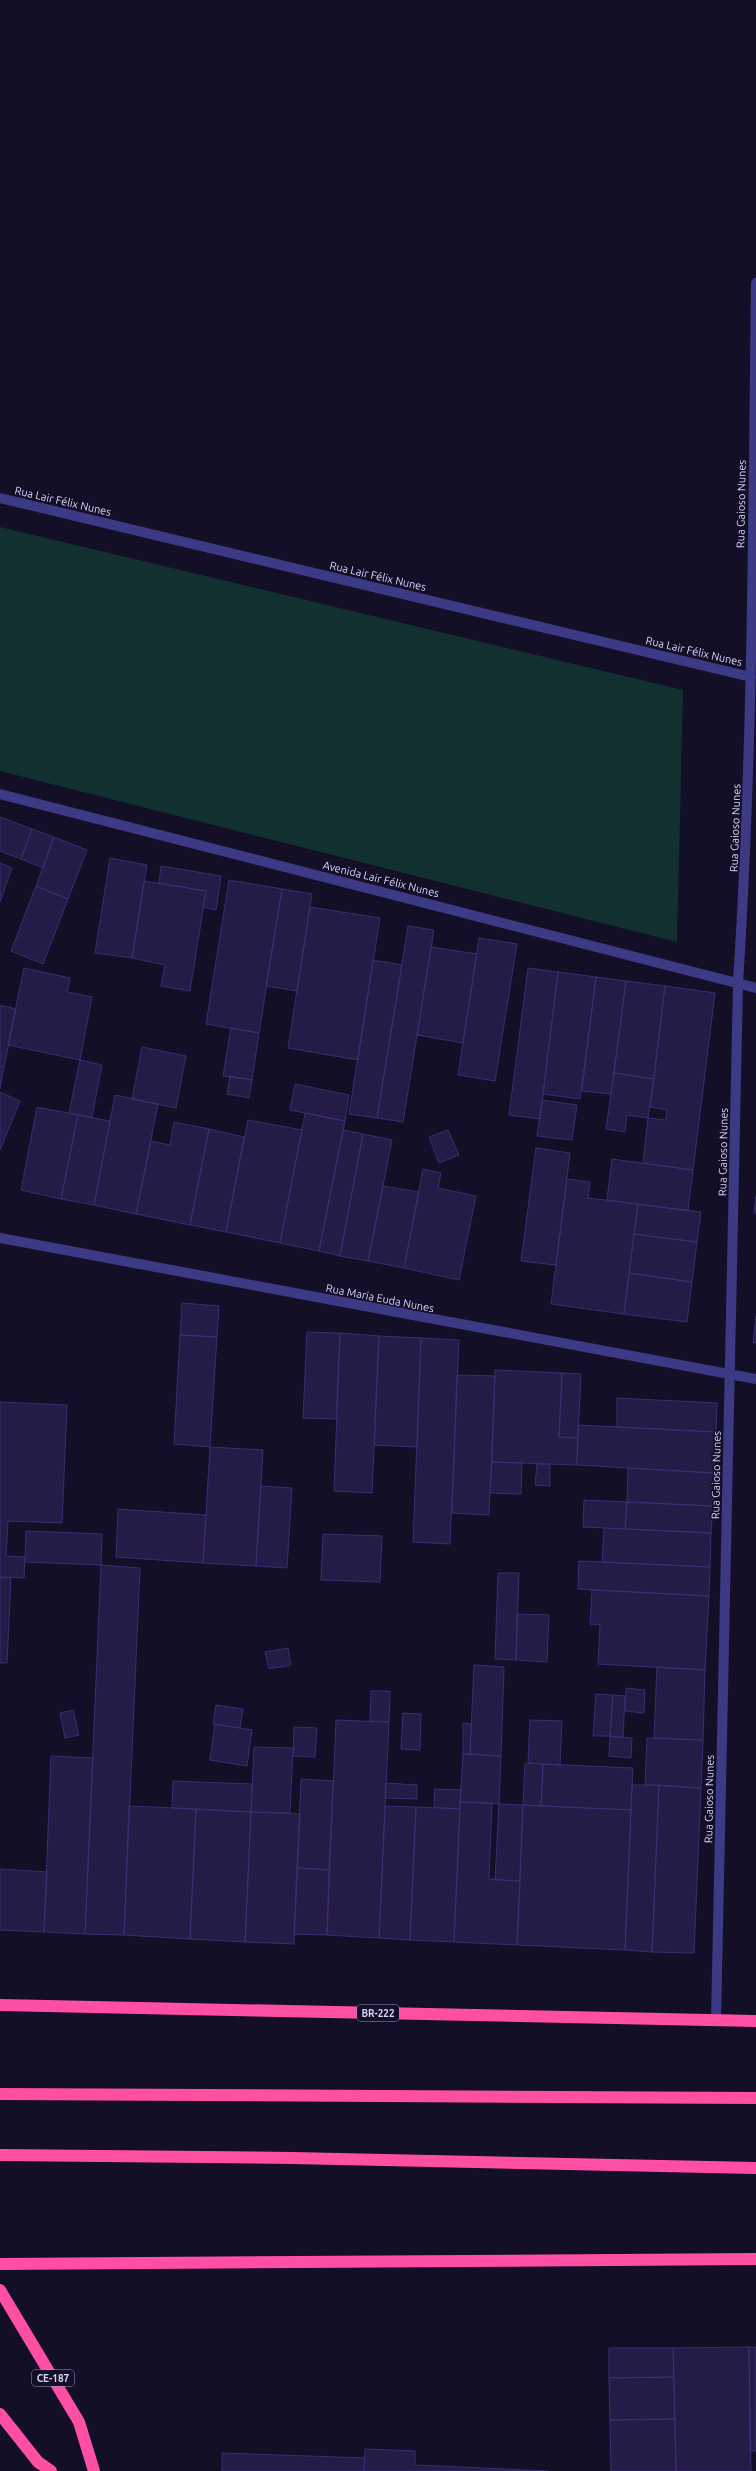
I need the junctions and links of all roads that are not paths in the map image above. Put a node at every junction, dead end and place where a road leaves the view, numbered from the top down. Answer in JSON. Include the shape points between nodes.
{"nodes":[{"id":1,"x":756,"y":283,"type":"edge"},
{"id":2,"x":0,"y":498,"type":"edge"},
{"id":3,"x":751,"y":677,"type":"junction"},
{"id":4,"x":0,"y":794,"type":"edge"},
{"id":5,"x":751,"y":848,"type":"edge"},
{"id":6,"x":738,"y":983,"type":"junction"},
{"id":7,"x":756,"y":988,"type":"edge"},
{"id":8,"x":0,"y":1238,"type":"edge"},
{"id":9,"x":730,"y":1376,"type":"junction"},
{"id":10,"x":756,"y":1379,"type":"edge"},
{"id":11,"x":0,"y":2005,"type":"edge"},
{"id":12,"x":716,"y":2021,"type":"junction"},
{"id":13,"x":756,"y":2021,"type":"edge"},
{"id":14,"x":0,"y":2094,"type":"edge"},
{"id":15,"x":756,"y":2098,"type":"edge"},
{"id":16,"x":0,"y":2155,"type":"edge"},
{"id":17,"x":756,"y":2168,"type":"edge"},
{"id":18,"x":756,"y":2259,"type":"edge"},
{"id":19,"x":0,"y":2264,"type":"edge"},
{"id":20,"x":0,"y":2290,"type":"edge"},
{"id":21,"x":0,"y":2414,"type":"edge"},
{"id":22,"x":51,"y":2471,"type":"edge"},
{"id":23,"x":94,"y":2471,"type":"edge"}],
"edges":[{"from":1,"to":3,"type":"street","name":"Rua Gaioso Nunes"},
{"from":2,"to":3,"type":"street","name":"Rua Lair Félix Nunes"},
{"from":3,"to":5,"type":"street","name":"Rua Gaioso Nunes"},
{"from":4,"to":6,"type":"street","name":"Avenida Lair Félix Nunes"},
{"from":5,"to":6,"type":"street","name":"Rua Gaioso Nunes"},
{"from":6,"to":7,"type":"street","name":"Avenida Lair Félix Nunes"},
{"from":6,"to":9,"type":"street","name":"Rua Gaioso Nunes"},
{"from":8,"to":9,"type":"street","name":"Rua Maria Euda Nunes"},
{"from":9,"to":10,"type":"street","name":"Rua Maria Euda Nunes"},
{"from":9,"to":12,"type":"street","name":"Rua Gaioso Nunes"},
{"from":11,"to":12,"type":"highway","number":"BR-222"},
{"from":12,"to":13,"type":"highway","number":"BR-222"},
{"from":14,"to":15,"type":"highway"},
{"from":16,"to":17,"type":"highway","via":[[293,2158]]},
{"from":18,"to":19,"type":"highway"},
{"from":20,"to":23,"type":"highway","number":"CE-187","via":[[79,2422]]},
{"from":21,"to":22,"type":"highway","via":[[38,2462]]}]}
